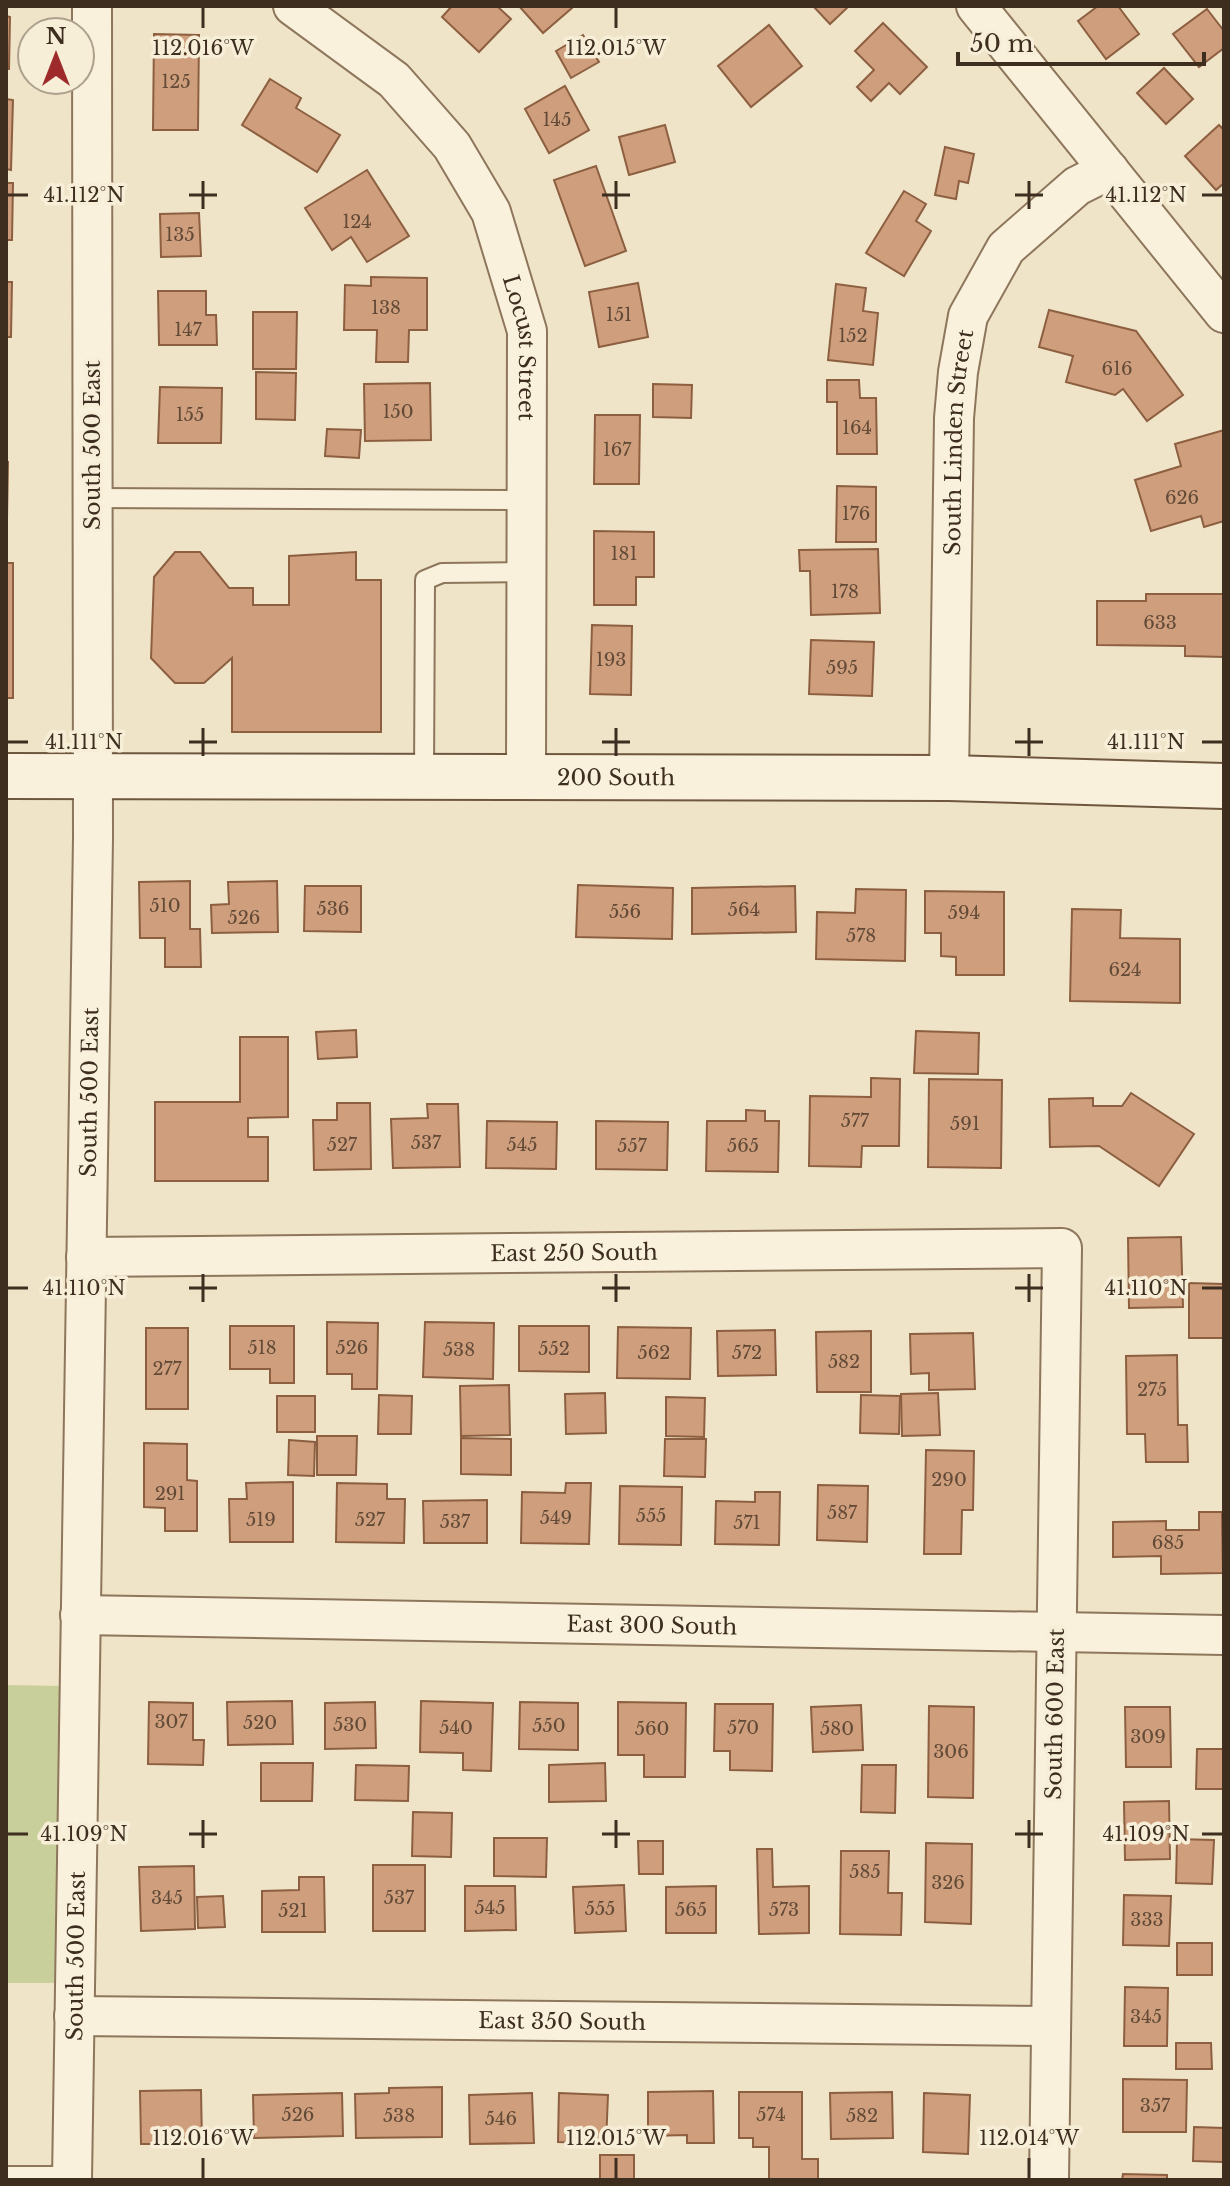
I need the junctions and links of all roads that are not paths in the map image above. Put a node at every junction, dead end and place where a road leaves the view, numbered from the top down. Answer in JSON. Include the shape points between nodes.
{"nodes":[{"id":1,"x":92,"y":6,"type":"edge"},
{"id":2,"x":293,"y":6,"type":"edge"},
{"id":3,"x":976,"y":6,"type":"edge"},
{"id":4,"x":1109,"y":170,"type":"junction"},
{"id":5,"x":1224,"y":313,"type":"edge"},
{"id":6,"x":92,"y":498,"type":"junction"},
{"id":7,"x":527,"y":500,"type":"junction"},
{"id":8,"x":527,"y":572,"type":"junction"},
{"id":9,"x":6,"y":776,"type":"edge"},
{"id":10,"x":93,"y":777,"type":"junction"},
{"id":11,"x":424,"y":777,"type":"junction"},
{"id":12,"x":526,"y":778,"type":"junction"},
{"id":13,"x":949,"y":778,"type":"junction"},
{"id":14,"x":1224,"y":786,"type":"edge"},
{"id":15,"x":1062,"y":1248,"type":"joint"},
{"id":16,"x":86,"y":1257,"type":"junction"},
{"id":17,"x":80,"y":1615,"type":"junction"},
{"id":18,"x":1056,"y":1632,"type":"junction"},
{"id":19,"x":1224,"y":1635,"type":"edge"},
{"id":20,"x":74,"y":2016,"type":"junction"},
{"id":21,"x":1051,"y":2026,"type":"junction"},
{"id":22,"x":6,"y":2176,"type":"edge"},
{"id":23,"x":72,"y":2178,"type":"edge"},
{"id":24,"x":1049,"y":2180,"type":"edge"}],
"edges":[{"from":1,"to":6,"type":"street","name":"South 500 East"},
{"from":2,"to":7,"type":"street","name":"Locust Street","via":[[394,80],[452,146],[491,212],[527,331]]},
{"from":3,"to":4,"type":"street"},
{"from":4,"to":5,"type":"street"},
{"from":4,"to":13,"type":"street","name":"South Linden Street","via":[[1077,186],[1006,248],[968,316],[954,418]]},
{"from":6,"to":7,"type":"lane"},
{"from":6,"to":10,"type":"street","name":"South 500 East"},
{"from":7,"to":8,"type":"street","name":"Locust Street"},
{"from":8,"to":11,"type":"lane","via":[[442,573],[425,580]]},
{"from":8,"to":12,"type":"street","name":"Locust Street"},
{"from":9,"to":10,"type":"street","name":"200 South"},
{"from":10,"to":11,"type":"street","name":"200 South"},
{"from":10,"to":16,"type":"street","name":"South 500 East"},
{"from":11,"to":12,"type":"street","name":"200 South"},
{"from":12,"to":13,"type":"street","name":"200 South"},
{"from":13,"to":14,"type":"street","name":"200 South"},
{"from":15,"to":16,"type":"street","name":"East 250 South"},
{"from":15,"to":18,"type":"street","name":"South 600 East"},
{"from":16,"to":17,"type":"street","name":"South 500 East"},
{"from":17,"to":18,"type":"street","name":"East 300 South"},
{"from":17,"to":20,"type":"street","name":"South 500 East"},
{"from":18,"to":19,"type":"street","name":"East 300 South"},
{"from":18,"to":21,"type":"street","name":"South 600 East"},
{"from":20,"to":21,"type":"street","name":"East 350 South"},
{"from":20,"to":23,"type":"street","name":"South 500 East"},
{"from":21,"to":24,"type":"street","name":"South 600 East"},
{"from":22,"to":23,"type":"lane"}]}
